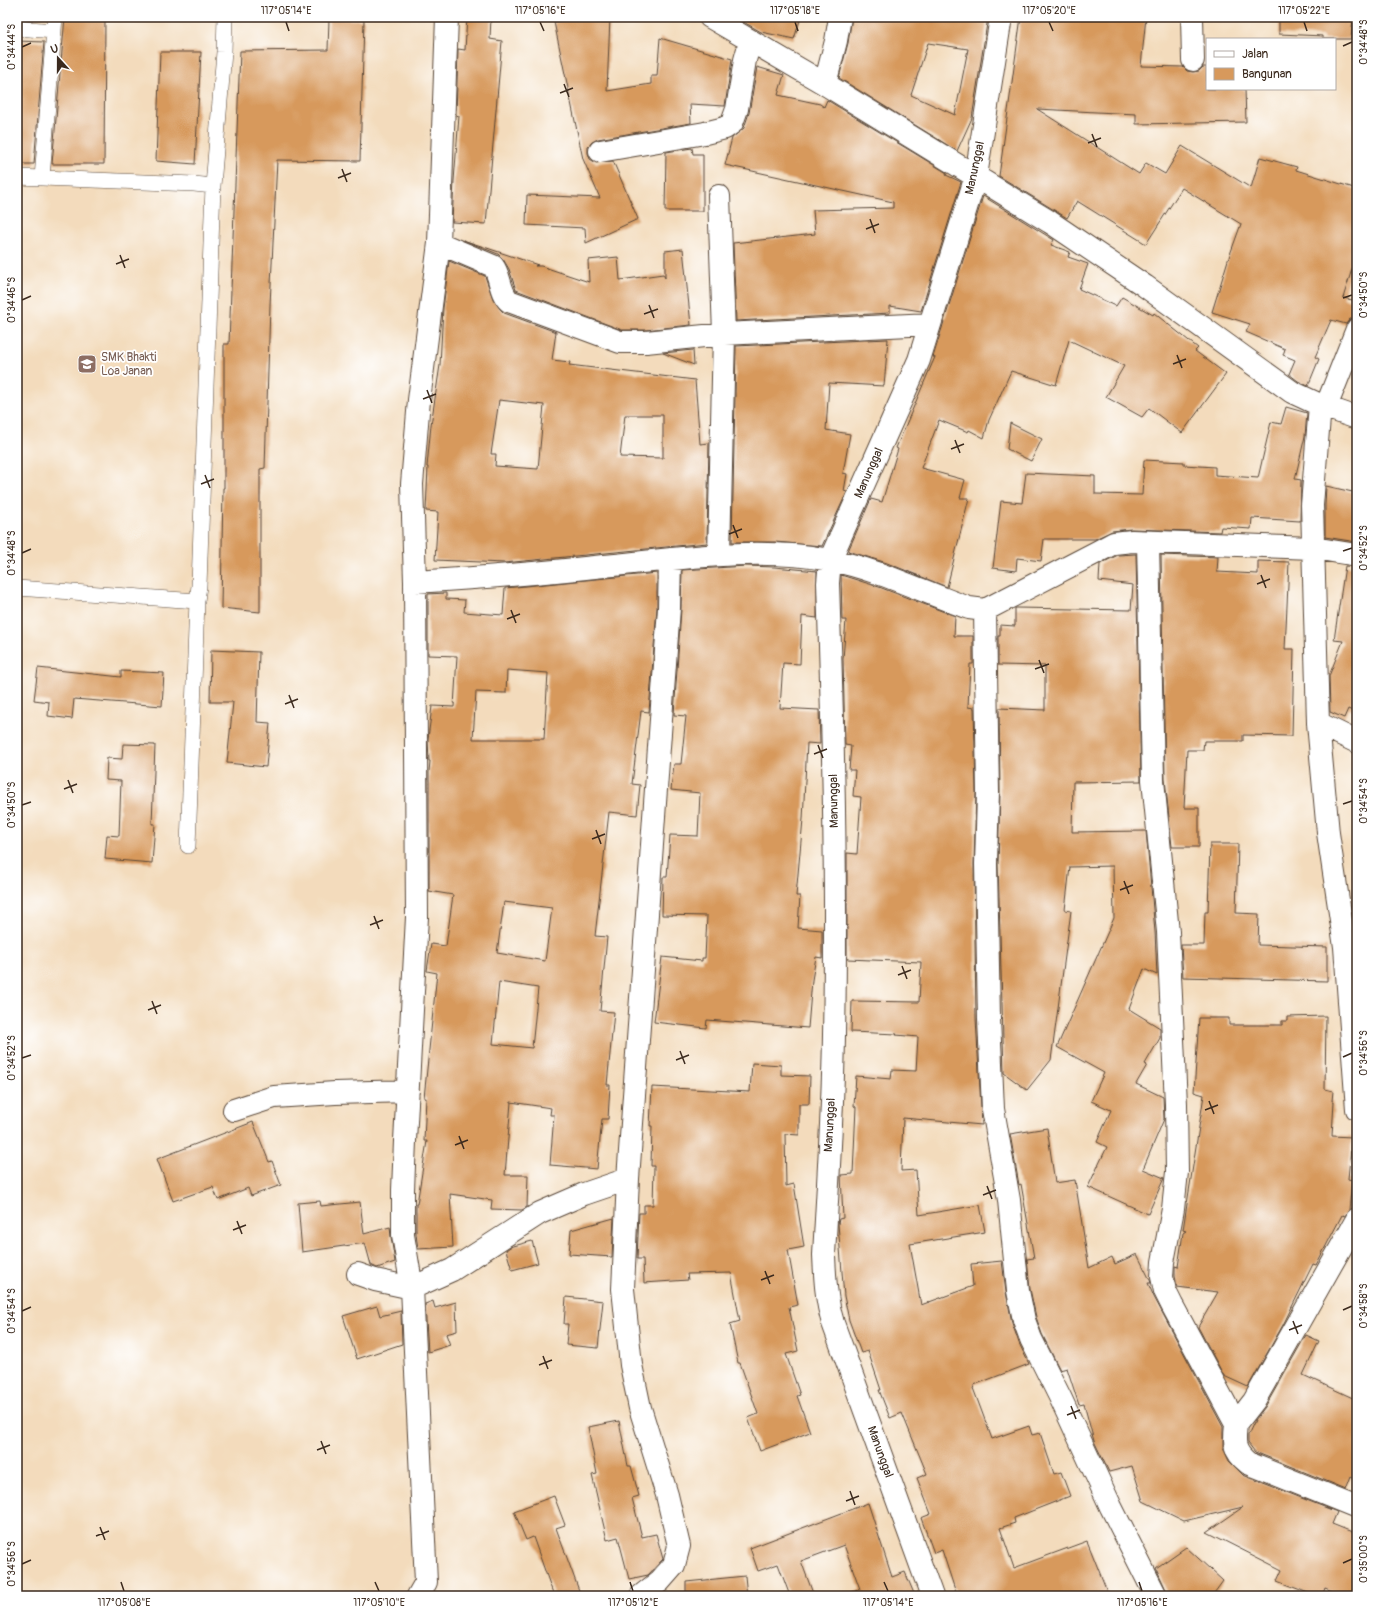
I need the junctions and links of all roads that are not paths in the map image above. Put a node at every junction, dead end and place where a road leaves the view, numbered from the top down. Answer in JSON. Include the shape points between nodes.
{"nodes":[{"id":1,"x":225,"y":17,"type":"edge"},
{"id":2,"x":447,"y":17,"type":"edge"},
{"id":3,"x":710,"y":17,"type":"edge"},
{"id":4,"x":840,"y":17,"type":"edge"},
{"id":5,"x":1001,"y":17,"type":"edge"},
{"id":6,"x":1192,"y":17,"type":"edge"},
{"id":7,"x":54,"y":24,"type":"edge"},
{"id":8,"x":17,"y":28,"type":"edge"},
{"id":9,"x":750,"y":42,"type":"junction"},
{"id":10,"x":1193,"y":60,"type":"dead end"},
{"id":11,"x":825,"y":84,"type":"junction"},
{"id":12,"x":600,"y":151,"type":"dead end"},
{"id":13,"x":976,"y":176,"type":"junction"},
{"id":14,"x":17,"y":177,"type":"edge"},
{"id":15,"x":42,"y":178,"type":"junction"},
{"id":16,"x":213,"y":186,"type":"junction"},
{"id":17,"x":719,"y":196,"type":"dead end"},
{"id":18,"x":439,"y":243,"type":"junction"},
{"id":19,"x":930,"y":324,"type":"junction"},
{"id":20,"x":1357,"y":329,"type":"edge"},
{"id":21,"x":724,"y":334,"type":"junction"},
{"id":22,"x":1323,"y":406,"type":"junction"},
{"id":23,"x":1357,"y":418,"type":"edge"},
{"id":24,"x":1148,"y":542,"type":"junction"},
{"id":25,"x":1313,"y":548,"type":"junction"},
{"id":26,"x":719,"y":555,"type":"junction"},
{"id":27,"x":1357,"y":555,"type":"edge"},
{"id":28,"x":670,"y":559,"type":"junction"},
{"id":29,"x":830,"y":560,"type":"junction"},
{"id":30,"x":415,"y":582,"type":"junction"},
{"id":31,"x":17,"y":588,"type":"edge"},
{"id":32,"x":196,"y":601,"type":"junction"},
{"id":33,"x":984,"y":610,"type":"junction"},
{"id":34,"x":1318,"y":723,"type":"junction"},
{"id":35,"x":1357,"y":742,"type":"edge"},
{"id":36,"x":188,"y":846,"type":"dead end"},
{"id":37,"x":1351,"y":947,"type":"edge"},
{"id":38,"x":408,"y":1091,"type":"junction"},
{"id":39,"x":1357,"y":1109,"type":"edge"},
{"id":40,"x":234,"y":1110,"type":"dead end"},
{"id":41,"x":628,"y":1179,"type":"junction"},
{"id":42,"x":1357,"y":1219,"type":"edge"},
{"id":43,"x":358,"y":1274,"type":"dead end"},
{"id":44,"x":412,"y":1288,"type":"junction"},
{"id":45,"x":1236,"y":1424,"type":"junction"},
{"id":46,"x":1357,"y":1507,"type":"edge"},
{"id":47,"x":418,"y":1596,"type":"edge"},
{"id":48,"x":642,"y":1596,"type":"edge"},
{"id":49,"x":932,"y":1596,"type":"edge"},
{"id":50,"x":1156,"y":1596,"type":"edge"}],
"edges":[{"from":1,"to":16,"type":"lane"},
{"from":2,"to":18,"type":"street"},
{"from":3,"to":9,"type":"street"},
{"from":4,"to":11,"type":"street"},
{"from":5,"to":13,"type":"street","name":"Manunggal"},
{"from":6,"to":10,"type":"street"},
{"from":7,"to":8,"type":"lane"},
{"from":7,"to":15,"type":"lane"},
{"from":9,"to":11,"type":"street"},
{"from":9,"to":12,"type":"street","via":[[737,109],[732,123],[728,126],[705,133]]},
{"from":11,"to":13,"type":"street"},
{"from":13,"to":19,"type":"street","name":"Manunggal"},
{"from":13,"to":22,"type":"street","via":[[1145,286],[1292,392]]},
{"from":14,"to":15,"type":"lane"},
{"from":15,"to":16,"type":"lane"},
{"from":16,"to":32,"type":"lane","via":[[199,586]]},
{"from":17,"to":21,"type":"street"},
{"from":18,"to":21,"type":"street","via":[[493,266],[503,293],[509,301],[620,342]]},
{"from":18,"to":30,"type":"street","via":[[419,400],[412,484]]},
{"from":19,"to":21,"type":"street"},
{"from":19,"to":29,"type":"street","name":"Manunggal","via":[[919,360]]},
{"from":20,"to":22,"type":"street"},
{"from":21,"to":26,"type":"street"},
{"from":22,"to":23,"type":"street"},
{"from":22,"to":25,"type":"street","via":[[1312,505]]},
{"from":24,"to":25,"type":"street"},
{"from":24,"to":33,"type":"street","via":[[1132,540],[1114,543]]},
{"from":24,"to":45,"type":"street","via":[[1153,780],[1168,932],[1176,1104],[1177,1172],[1162,1277],[1172,1305]]},
{"from":25,"to":27,"type":"street"},
{"from":25,"to":34,"type":"street"},
{"from":26,"to":28,"type":"street"},
{"from":26,"to":29,"type":"street","via":[[793,555]]},
{"from":28,"to":30,"type":"street","via":[[549,572]]},
{"from":28,"to":41,"type":"street","via":[[669,608]]},
{"from":29,"to":33,"type":"street","via":[[867,570],[969,608]]},
{"from":29,"to":49,"type":"street","name":"Manunggal","via":[[828,583],[836,896],[834,1037],[824,1255],[826,1286],[833,1323]]},
{"from":30,"to":38,"type":"street","via":[[417,917]]},
{"from":31,"to":32,"type":"lane"},
{"from":32,"to":36,"type":"lane"},
{"from":33,"to":50,"type":"street","via":[[988,792],[986,864],[993,1108],[1009,1200],[1018,1291],[1031,1339]]},
{"from":34,"to":35,"type":"street"},
{"from":34,"to":37,"type":"street","via":[[1328,833]]},
{"from":37,"to":39,"type":"street"},
{"from":38,"to":40,"type":"street","via":[[274,1097]]},
{"from":38,"to":44,"type":"street","via":[[404,1235]]},
{"from":41,"to":44,"type":"street","via":[[540,1213],[452,1270]]},
{"from":41,"to":48,"type":"street","via":[[623,1289],[631,1365],[640,1408],[667,1495],[678,1546],[674,1565]]},
{"from":42,"to":45,"type":"street","via":[[1254,1401]]},
{"from":43,"to":44,"type":"street"},
{"from":44,"to":47,"type":"street","via":[[426,1582]]},
{"from":45,"to":46,"type":"street","via":[[1235,1446],[1239,1456],[1248,1463]]}]}
